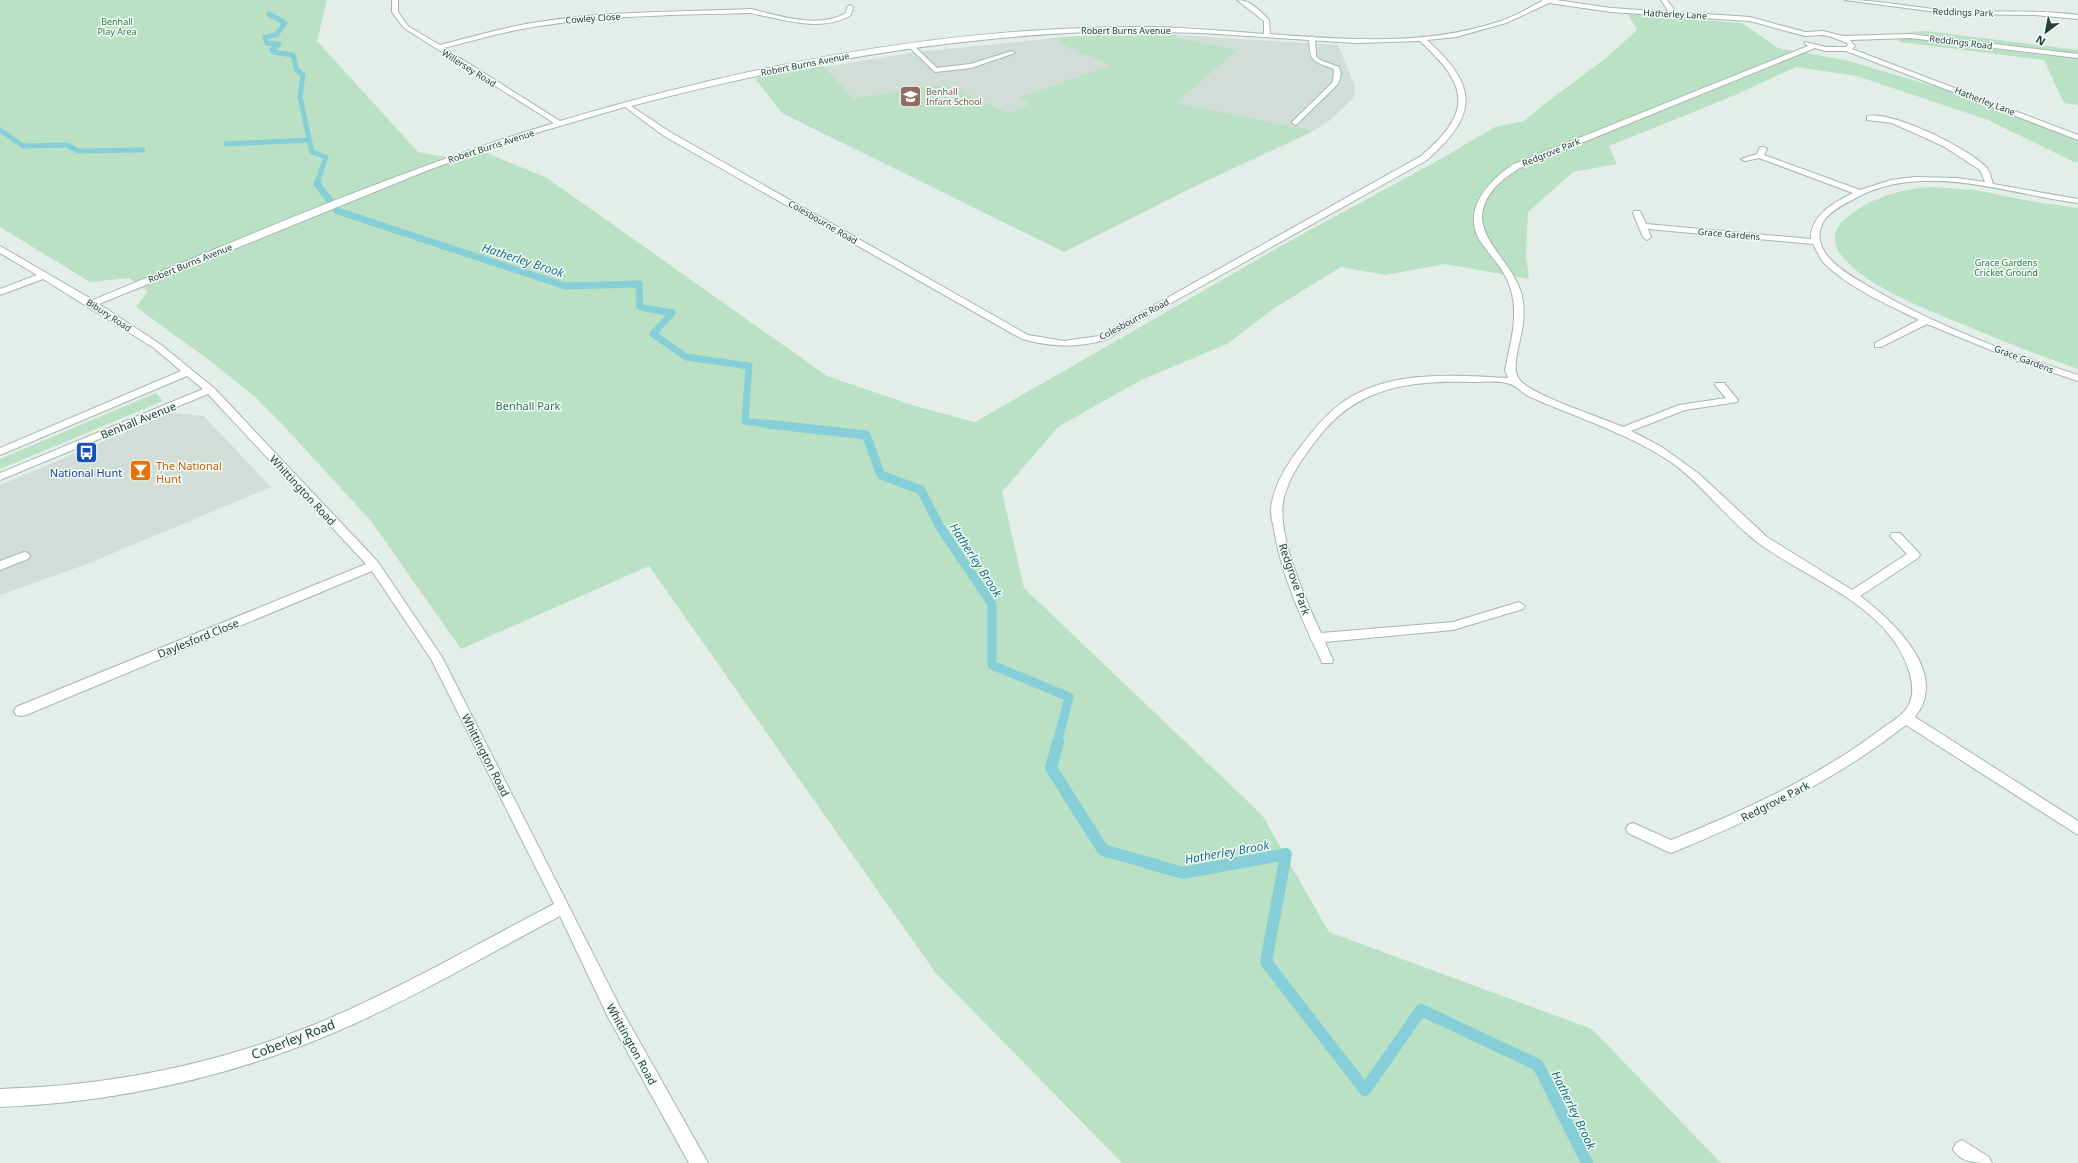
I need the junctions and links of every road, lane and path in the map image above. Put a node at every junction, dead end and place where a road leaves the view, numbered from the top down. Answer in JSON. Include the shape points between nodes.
{"nodes":[{"id":1,"x":395,"y":0,"type":"edge"},
{"id":2,"x":1240,"y":0,"type":"edge"},
{"id":3,"x":1546,"y":0,"type":"edge"},
{"id":4,"x":1664,"y":0,"type":"edge"},
{"id":5,"x":1848,"y":0,"type":"edge"},
{"id":6,"x":850,"y":6,"type":"dead end"},
{"id":7,"x":1674,"y":14,"type":"junction"},
{"id":8,"x":2078,"y":17,"type":"edge"},
{"id":9,"x":1805,"y":34,"type":"junction"},
{"id":10,"x":1267,"y":35,"type":"junction"},
{"id":11,"x":1312,"y":38,"type":"junction"},
{"id":12,"x":1844,"y":38,"type":"junction"},
{"id":13,"x":1422,"y":39,"type":"junction"},
{"id":14,"x":910,"y":46,"type":"junction"},
{"id":15,"x":1813,"y":46,"type":"junction"},
{"id":16,"x":437,"y":48,"type":"junction"},
{"id":17,"x":1847,"y":49,"type":"junction"},
{"id":18,"x":1012,"y":53,"type":"dead end"},
{"id":19,"x":2078,"y":56,"type":"edge"},
{"id":20,"x":626,"y":105,"type":"junction"},
{"id":21,"x":1871,"y":110,"type":"dead end"},
{"id":22,"x":1296,"y":123,"type":"dead end"},
{"id":23,"x":560,"y":124,"type":"junction"},
{"id":24,"x":2078,"y":138,"type":"edge"},
{"id":25,"x":1745,"y":159,"type":"dead end"},
{"id":26,"x":1989,"y":185,"type":"junction"},
{"id":27,"x":1859,"y":192,"type":"junction"},
{"id":28,"x":2078,"y":201,"type":"edge"},
{"id":29,"x":1637,"y":213,"type":"dead end"},
{"id":30,"x":1642,"y":226,"type":"junction"},
{"id":31,"x":1647,"y":236,"type":"dead end"},
{"id":32,"x":1815,"y":242,"type":"junction"},
{"id":33,"x":0,"y":249,"type":"edge"},
{"id":34,"x":45,"y":275,"type":"junction"},
{"id":35,"x":0,"y":292,"type":"edge"},
{"id":36,"x":92,"y":304,"type":"junction"},
{"id":37,"x":1927,"y":320,"type":"junction"},
{"id":38,"x":1878,"y":345,"type":"dead end"},
{"id":39,"x":187,"y":372,"type":"junction"},
{"id":40,"x":2078,"y":378,"type":"edge"},
{"id":41,"x":1514,"y":381,"type":"junction"},
{"id":42,"x":1720,"y":385,"type":"dead end"},
{"id":43,"x":210,"y":390,"type":"junction"},
{"id":44,"x":1622,"y":431,"type":"junction"},
{"id":45,"x":0,"y":452,"type":"edge"},
{"id":46,"x":0,"y":477,"type":"edge"},
{"id":47,"x":1896,"y":536,"type":"dead end"},
{"id":48,"x":24,"y":556,"type":"dead end"},
{"id":49,"x":374,"y":565,"type":"junction"},
{"id":50,"x":0,"y":566,"type":"edge"},
{"id":51,"x":1851,"y":596,"type":"junction"},
{"id":52,"x":1519,"y":606,"type":"dead end"},
{"id":53,"x":1317,"y":638,"type":"junction"},
{"id":54,"x":1326,"y":660,"type":"dead end"},
{"id":55,"x":21,"y":711,"type":"dead end"},
{"id":56,"x":1906,"y":718,"type":"junction"},
{"id":57,"x":1633,"y":829,"type":"dead end"},
{"id":58,"x":2078,"y":830,"type":"edge"},
{"id":59,"x":563,"y":907,"type":"junction"},
{"id":60,"x":0,"y":1098,"type":"edge"},
{"id":61,"x":1962,"y":1149,"type":"dead end"},
{"id":62,"x":699,"y":1163,"type":"edge"},
{"id":63,"x":1983,"y":1163,"type":"edge"}],
"edges":[{"from":1,"to":16,"type":"street","name":"Willersey Road","via":[[395,12],[401,22]]},
{"from":2,"to":10,"type":"street","via":[[1267,21]]},
{"from":3,"to":7,"type":"street","name":"Hatherley Lane","via":[[1611,10]]},
{"from":3,"to":13,"type":"street","name":"Robert Burns Avenue","via":[[1523,15],[1492,27]]},
{"from":4,"to":7,"type":"street"},
{"from":5,"to":8,"type":"street","name":"Reddings Park","via":[[1951,13],[2033,11]]},
{"from":6,"to":16,"type":"street","name":"Cowley Close","via":[[847,16],[839,20],[820,22],[751,11],[564,20],[511,29]]},
{"from":7,"to":9,"type":"street","name":"Hatherley Lane","via":[[1750,19]]},
{"from":9,"to":12,"type":"street","name":"Hatherley Lane"},
{"from":9,"to":15,"type":"street","via":[[1801,38]]},
{"from":10,"to":11,"type":"street","name":"Robert Burns Avenue"},
{"from":10,"to":14,"type":"street","name":"Robert Burns Avenue","via":[[1183,30],[1086,30],[983,37]]},
{"from":11,"to":13,"type":"street","name":"Robert Burns Avenue","via":[[1357,41]]},
{"from":11,"to":22,"type":"street","via":[[1313,56],[1318,61],[1337,68],[1338,74],[1336,83]]},
{"from":12,"to":17,"type":"street","via":[[1852,46]]},
{"from":12,"to":19,"type":"street","name":"Reddings Road","via":[[1910,36]]},
{"from":13,"to":20,"type":"street","name":"Colesbourne Road","via":[[1445,60],[1457,76],[1461,88],[1462,112],[1458,124],[1439,147],[1424,158],[1102,338],[1080,343],[1053,343],[1025,337],[667,134]]},
{"from":14,"to":18,"type":"street","via":[[935,70],[971,66]]},
{"from":14,"to":20,"type":"street","name":"Robert Burns Avenue","via":[[786,67]]},
{"from":15,"to":17,"type":"street","name":"Hatherley Lane"},
{"from":15,"to":41,"type":"street","name":"Redgrove Park","via":[[1517,166],[1489,187],[1479,206],[1480,228],[1485,241],[1496,253],[1512,280],[1520,311],[1510,370]]},
{"from":16,"to":23,"type":"street","name":"Willersey Road"},
{"from":17,"to":24,"type":"street","name":"Hatherley Lane"},
{"from":20,"to":23,"type":"street","name":"Robert Burns Avenue"},
{"from":21,"to":26,"type":"street","via":[[1874,117],[1905,125],[1964,154],[1985,169]]},
{"from":23,"to":36,"type":"street","name":"Robert Burns Avenue","via":[[440,163]]},
{"from":25,"to":27,"type":"street","via":[[1761,153]]},
{"from":26,"to":27,"type":"street","via":[[1955,179],[1912,179]]},
{"from":26,"to":28,"type":"street"},
{"from":27,"to":32,"type":"street","via":[[1825,215],[1818,224]]},
{"from":29,"to":30,"type":"street"},
{"from":30,"to":31,"type":"street"},
{"from":30,"to":32,"type":"street","name":"Grace Gardens"},
{"from":32,"to":37,"type":"street","name":"Grace Gardens","via":[[1821,253],[1851,279],[1877,297]]},
{"from":33,"to":34,"type":"street","name":"Bibury Road"},
{"from":34,"to":35,"type":"street"},
{"from":34,"to":36,"type":"street","name":"Bibury Road"},
{"from":36,"to":39,"type":"street","name":"Bibury Road","via":[[157,346]]},
{"from":37,"to":38,"type":"street"},
{"from":37,"to":40,"type":"street","name":"Grace Gardens"},
{"from":39,"to":43,"type":"street","name":"Bibury Road"},
{"from":39,"to":45,"type":"street"},
{"from":41,"to":44,"type":"street","name":"Redgrove Park","via":[[1531,394]]},
{"from":41,"to":53,"type":"street","name":"Redgrove Park","via":[[1436,377],[1409,380],[1376,389],[1338,411],[1305,446],[1283,486],[1276,508],[1288,566]]},
{"from":42,"to":44,"type":"street","via":[[1733,400],[1683,407]]},
{"from":43,"to":46,"type":"street","name":"Benhall Avenue"},
{"from":43,"to":49,"type":"street","name":"Whittington Road"},
{"from":44,"to":51,"type":"street","name":"Redgrove Park","via":[[1695,476],[1742,523],[1763,540]]},
{"from":47,"to":51,"type":"street","via":[[1914,555]]},
{"from":48,"to":50,"type":"street"},
{"from":49,"to":55,"type":"street","name":"Daylesford Close"},
{"from":49,"to":59,"type":"street","name":"Whittington Road","via":[[436,657]]},
{"from":51,"to":56,"type":"street","name":"Redgrove Park","via":[[1885,622],[1910,654],[1917,671],[1919,687],[1917,702]]},
{"from":52,"to":53,"type":"street","via":[[1453,626]]},
{"from":53,"to":54,"type":"street","name":"Redgrove Park"},
{"from":56,"to":57,"type":"street","name":"Redgrove Park","via":[[1838,768],[1732,823],[1671,847]]},
{"from":56,"to":58,"type":"street"},
{"from":59,"to":60,"type":"street","name":"Coberley Road","via":[[386,1000],[318,1031],[248,1057],[175,1077],[103,1091],[37,1098]]},
{"from":59,"to":62,"type":"street","name":"Whittington Road","via":[[614,1012]]},
{"from":61,"to":63,"type":"street"}]}
